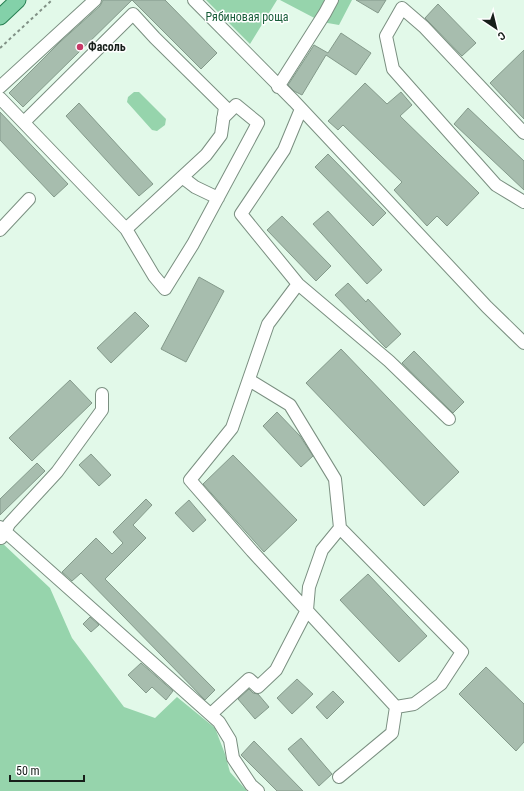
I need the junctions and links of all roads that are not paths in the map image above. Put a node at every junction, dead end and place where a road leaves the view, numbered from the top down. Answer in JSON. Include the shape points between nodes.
{"nodes":[{"id":1,"x":18,"y":0,"type":"edge"},
{"id":2,"x":95,"y":0,"type":"edge"},
{"id":3,"x":194,"y":0,"type":"edge"},
{"id":4,"x":332,"y":0,"type":"edge"},
{"id":5,"x":0,"y":17,"type":"edge"},
{"id":6,"x":278,"y":86,"type":"junction"},
{"id":7,"x":0,"y":87,"type":"edge"},
{"id":8,"x":0,"y":98,"type":"edge"},
{"id":9,"x":297,"y":105,"type":"junction"},
{"id":10,"x":223,"y":118,"type":"junction"},
{"id":11,"x":24,"y":122,"type":"junction"},
{"id":12,"x":524,"y":133,"type":"edge"},
{"id":13,"x":182,"y":177,"type":"junction"},
{"id":14,"x":218,"y":198,"type":"junction"},
{"id":15,"x":29,"y":199,"type":"dead end"},
{"id":16,"x":524,"y":202,"type":"edge"},
{"id":17,"x":126,"y":229,"type":"junction"},
{"id":18,"x":0,"y":230,"type":"edge"},
{"id":19,"x":298,"y":284,"type":"junction"},
{"id":20,"x":524,"y":343,"type":"edge"},
{"id":21,"x":249,"y":380,"type":"junction"},
{"id":22,"x":102,"y":394,"type":"dead end"},
{"id":23,"x":449,"y":419,"type":"dead end"},
{"id":24,"x":340,"y":528,"type":"junction"},
{"id":25,"x":2,"y":533,"type":"edge"},
{"id":26,"x":307,"y":610,"type":"junction"},
{"id":27,"x":396,"y":707,"type":"junction"},
{"id":28,"x":211,"y":714,"type":"junction"},
{"id":29,"x":339,"y":777,"type":"dead end"},
{"id":30,"x":258,"y":791,"type":"edge"}],
"edges":[{"from":1,"to":5,"type":"main road"},
{"from":2,"to":7,"type":"street"},
{"from":3,"to":6,"type":"street"},
{"from":4,"to":6,"type":"street"},
{"from":6,"to":9,"type":"street"},
{"from":8,"to":11,"type":"street"},
{"from":9,"to":19,"type":"street","via":[[284,150],[241,214]]},
{"from":9,"to":20,"type":"street"},
{"from":10,"to":11,"type":"street","via":[[225,107],[133,14]]},
{"from":10,"to":13,"type":"street","via":[[221,134],[206,155]]},
{"from":10,"to":14,"type":"street","via":[[236,105],[258,123]]},
{"from":11,"to":17,"type":"street"},
{"from":12,"to":16,"type":"street","via":[[424,27],[402,8],[386,36],[393,69],[496,185]]},
{"from":13,"to":14,"type":"street","via":[[195,187]]},
{"from":13,"to":17,"type":"street"},
{"from":14,"to":17,"type":"street","via":[[165,289],[154,276]]},
{"from":15,"to":18,"type":"street"},
{"from":19,"to":21,"type":"street","via":[[268,324]]},
{"from":19,"to":23,"type":"street","via":[[389,361]]},
{"from":21,"to":24,"type":"street","via":[[290,405],[335,478]]},
{"from":21,"to":26,"type":"street","via":[[232,428],[190,480]]},
{"from":22,"to":25,"type":"street","via":[[102,410],[57,472]]},
{"from":24,"to":26,"type":"street","via":[[322,550],[309,587]]},
{"from":24,"to":27,"type":"street","via":[[462,652],[441,684],[414,704]]},
{"from":25,"to":28,"type":"street"},
{"from":26,"to":27,"type":"street"},
{"from":26,"to":28,"type":"street","via":[[276,670],[258,687],[249,679]]},
{"from":27,"to":29,"type":"street","via":[[392,733]]},
{"from":28,"to":30,"type":"street","via":[[230,740],[233,758]]}]}
